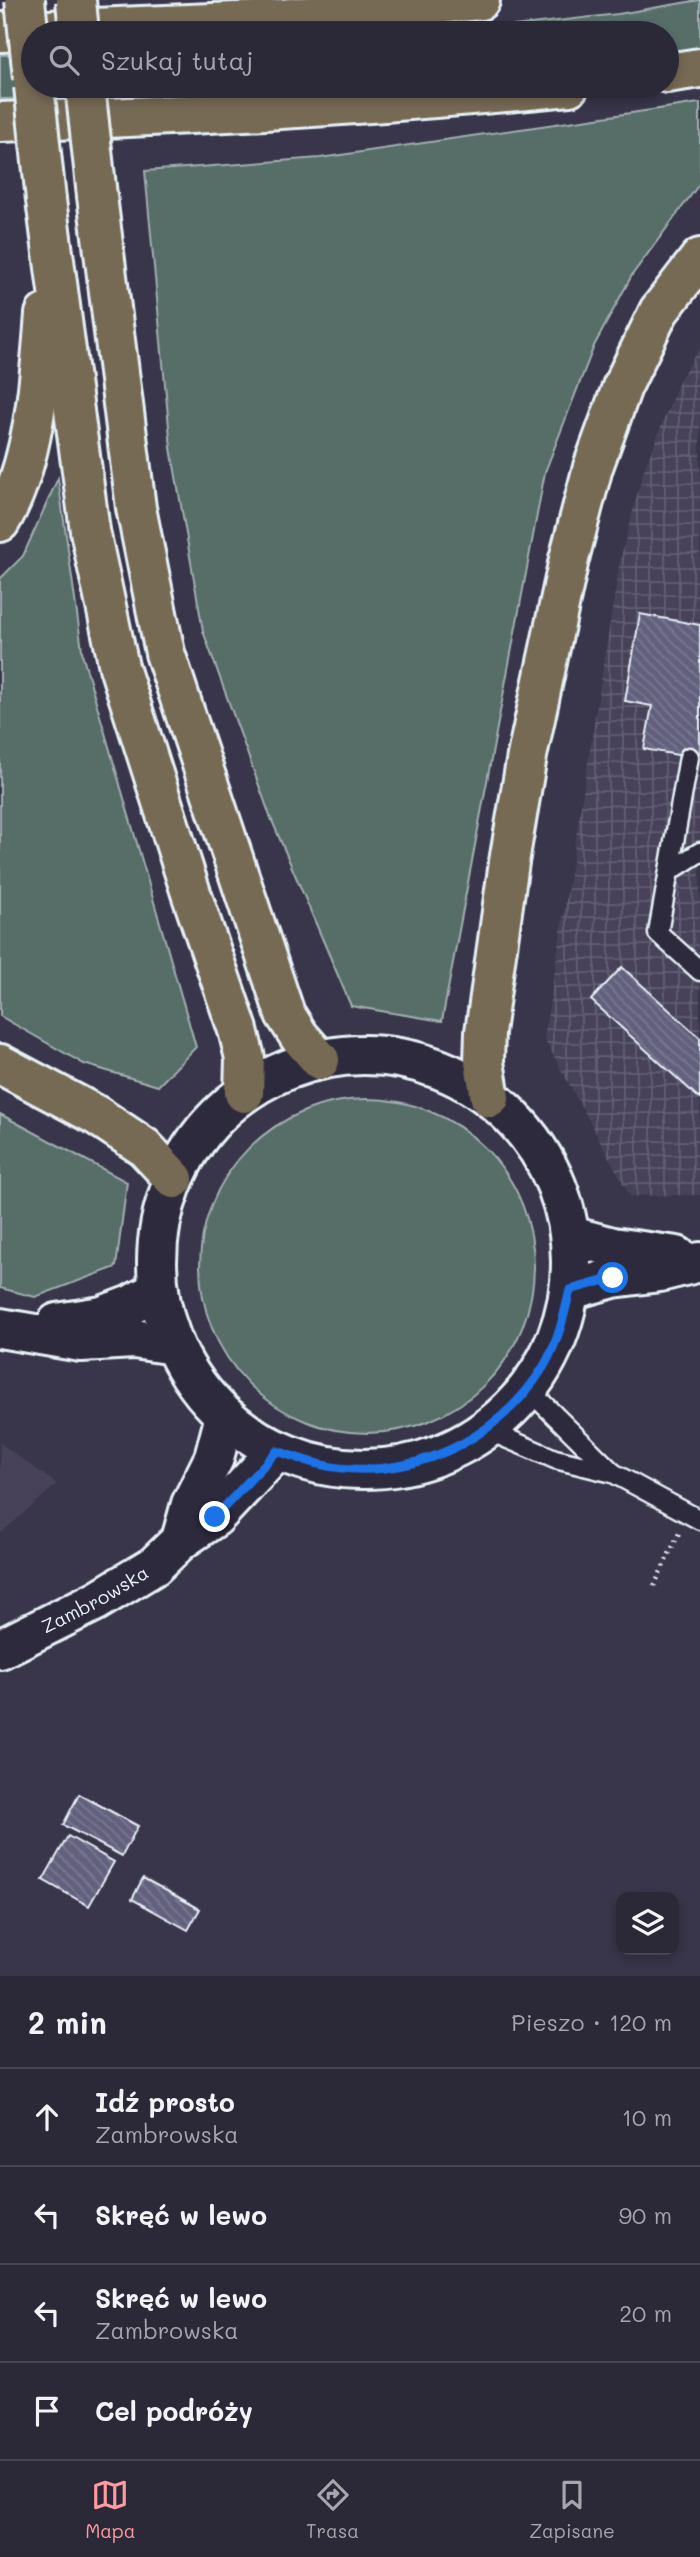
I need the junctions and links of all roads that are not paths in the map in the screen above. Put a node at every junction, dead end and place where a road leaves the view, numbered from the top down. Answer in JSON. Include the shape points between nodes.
{"nodes":[{"id":1,"x":25,"y":0,"type":"edge"},
{"id":2,"x":76,"y":0,"type":"edge"},
{"id":3,"x":480,"y":0,"type":"edge"},
{"id":4,"x":27,"y":21,"type":"edge"},
{"id":5,"x":78,"y":21,"type":"edge"},
{"id":6,"x":259,"y":21,"type":"edge"},
{"id":7,"x":21,"y":31,"type":"edge"},
{"id":8,"x":0,"y":32,"type":"edge"},
{"id":9,"x":700,"y":68,"type":"edge"},
{"id":10,"x":679,"y":71,"type":"edge"},
{"id":11,"x":35,"y":98,"type":"edge"},
{"id":12,"x":86,"y":98,"type":"edge"},
{"id":13,"x":447,"y":98,"type":"edge"},
{"id":14,"x":0,"y":122,"type":"edge"},
{"id":15,"x":46,"y":200,"type":"junction"},
{"id":16,"x":700,"y":258,"type":"edge"},
{"id":17,"x":0,"y":522,"type":"edge"},
{"id":18,"x":689,"y":757,"type":"dead end"},
{"id":19,"x":700,"y":852,"type":"edge"},
{"id":20,"x":670,"y":871,"type":"junction"},
{"id":21,"x":700,"y":971,"type":"edge"},
{"id":22,"x":320,"y":1060,"type":"junction"},
{"id":23,"x":0,"y":1064,"type":"edge"},
{"id":24,"x":244,"y":1093,"type":"junction"},
{"id":25,"x":491,"y":1098,"type":"junction"},
{"id":26,"x":174,"y":1179,"type":"junction"},
{"id":27,"x":570,"y":1236,"type":"junction"},
{"id":28,"x":700,"y":1261,"type":"edge"},
{"id":29,"x":158,"y":1290,"type":"junction"},
{"id":30,"x":570,"y":1290,"type":"junction"},
{"id":31,"x":14,"y":1329,"type":"edge"},
{"id":32,"x":173,"y":1345,"type":"junction"},
{"id":33,"x":528,"y":1389,"type":"junction"},
{"id":34,"x":225,"y":1416,"type":"junction"},
{"id":35,"x":487,"y":1430,"type":"junction"},
{"id":36,"x":277,"y":1451,"type":"junction"},
{"id":37,"x":613,"y":1473,"type":"junction"},
{"id":38,"x":694,"y":1516,"type":"edge"},
{"id":39,"x":181,"y":1540,"type":"junction"},
{"id":40,"x":0,"y":1648,"type":"edge"}],
"edges":[{"from":1,"to":4,"type":"highway","bridge":true},
{"from":2,"to":5,"type":"highway","bridge":true},
{"from":3,"to":6,"type":"highway"},
{"from":7,"to":8,"type":"highway"},
{"from":9,"to":10,"type":"highway"},
{"from":11,"to":15,"type":"highway","bridge":true},
{"from":12,"to":22,"type":"highway","bridge":true,"via":[[136,508],[165,653],[285,1014]]},
{"from":13,"to":14,"type":"highway","via":[[192,116]]},
{"from":15,"to":17,"type":"highway","via":[[46,305],[38,396],[10,505]]},
{"from":15,"to":24,"type":"highway","via":[[90,531],[119,667],[238,1030],[245,1058]]},
{"from":16,"to":25,"type":"highway","via":[[659,311],[622,387],[593,467],[569,559],[507,875],[485,1032],[484,1062]]},
{"from":18,"to":20,"type":"lane"},
{"from":19,"to":20,"type":"lane"},
{"from":20,"to":21,"type":"lane","via":[[659,933]]},
{"from":22,"to":24,"type":"main road","via":[[281,1073]]},
{"from":22,"to":25,"type":"main road","via":[[392,1057],[427,1065]]},
{"from":23,"to":26,"type":"highway","via":[[96,1115],[144,1147]]},
{"from":24,"to":26,"type":"main road","via":[[203,1131]]},
{"from":25,"to":27,"type":"main road","via":[[515,1120],[552,1174]]},
{"from":26,"to":29,"type":"main road","via":[[158,1234]]},
{"from":27,"to":28,"type":"main road","via":[[613,1248]]},
{"from":27,"to":30,"type":"main road"},
{"from":28,"to":30,"type":"main road"},
{"from":29,"to":31,"type":"main road","via":[[102,1316]]},
{"from":29,"to":32,"type":"main road"},
{"from":30,"to":33,"type":"main road","via":[[561,1328]]},
{"from":31,"to":32,"type":"main road","via":[[81,1342],[134,1339]]},
{"from":32,"to":34,"type":"main road","via":[[195,1383]]},
{"from":33,"to":35,"type":"main road"},
{"from":33,"to":37,"type":"lane"},
{"from":34,"to":36,"type":"main road"},
{"from":34,"to":39,"type":"main road","via":[[214,1458],[191,1504]]},
{"from":35,"to":36,"type":"main road","via":[[448,1452],[406,1465],[363,1469],[319,1464]]},
{"from":35,"to":37,"type":"lane","via":[[555,1459]]},
{"from":36,"to":39,"type":"main road","name":"Zambrowska","via":[[215,1517]]},
{"from":37,"to":38,"type":"lane"},
{"from":39,"to":40,"type":"main road","name":"Zambrowska","via":[[154,1566],[96,1601]]}]}
